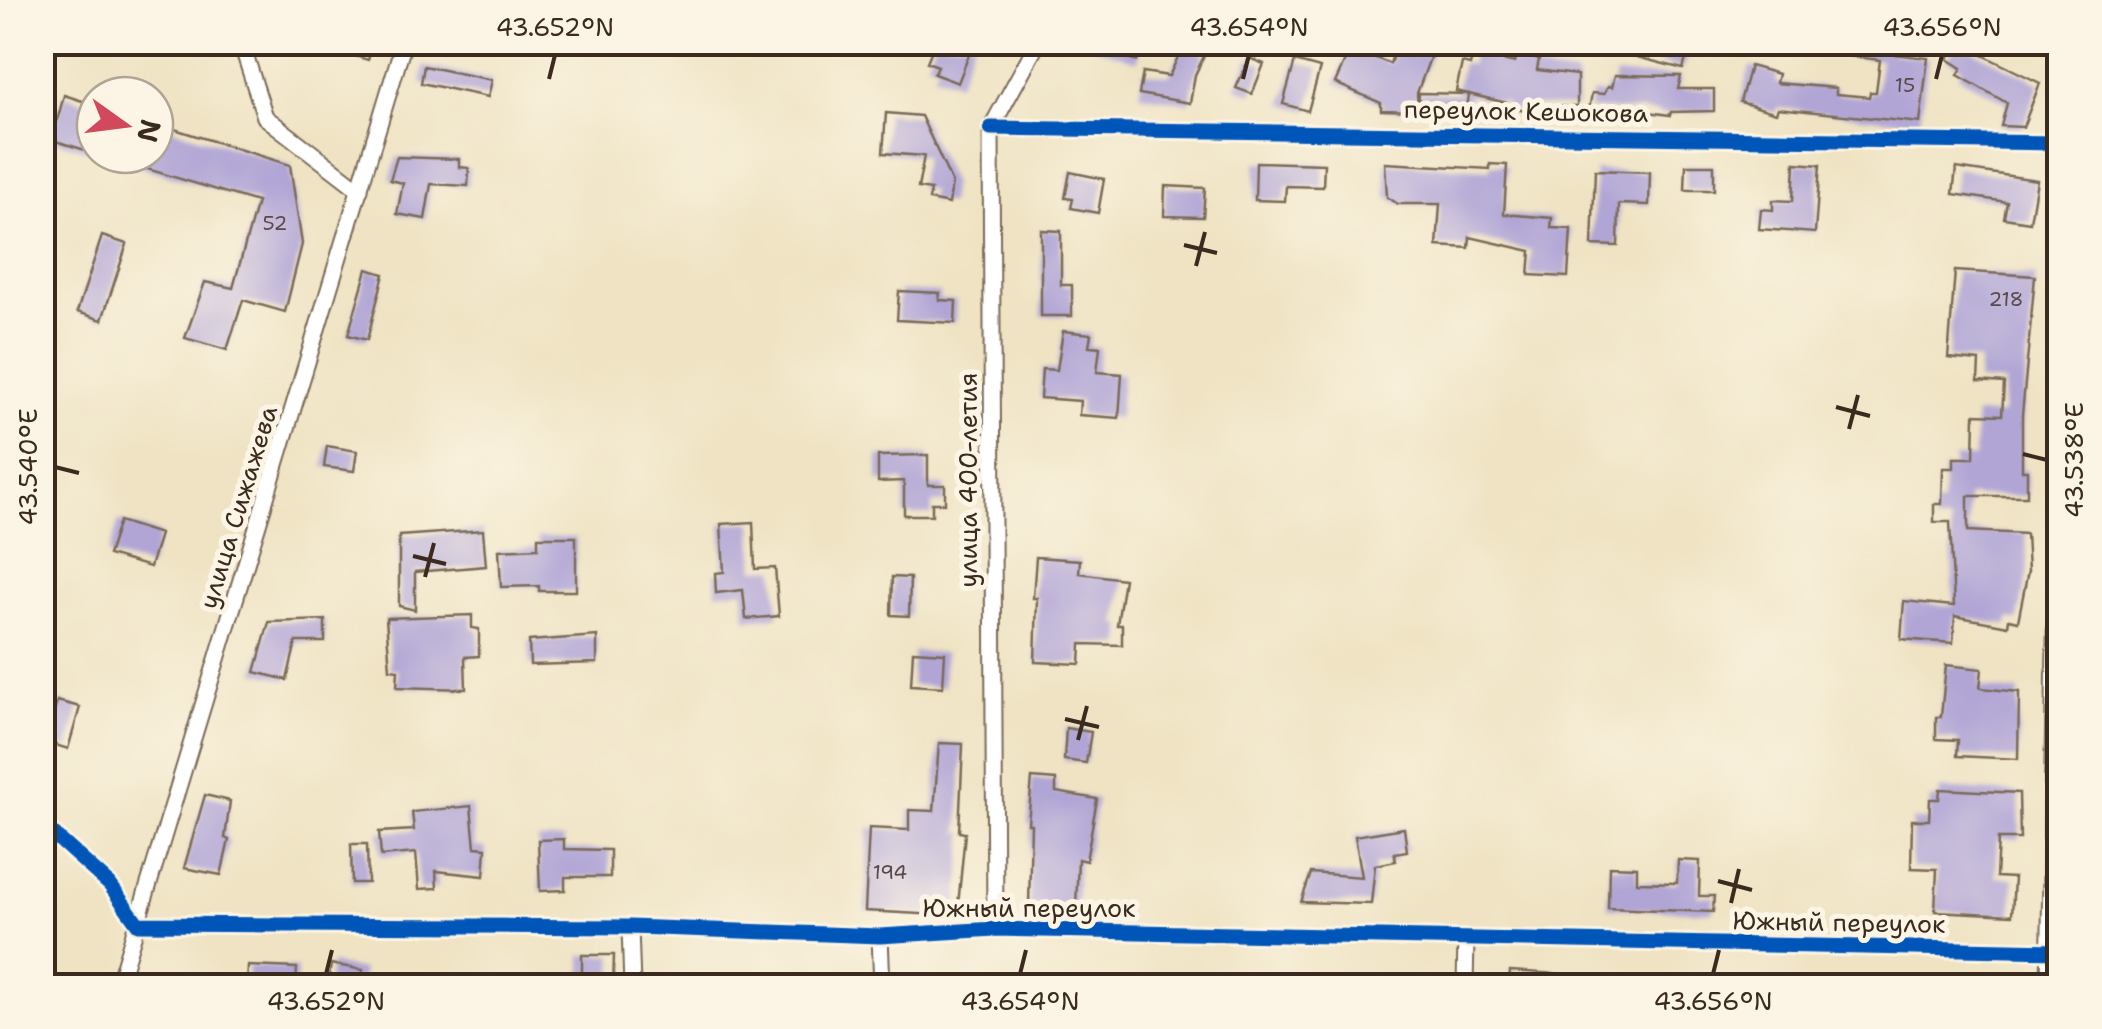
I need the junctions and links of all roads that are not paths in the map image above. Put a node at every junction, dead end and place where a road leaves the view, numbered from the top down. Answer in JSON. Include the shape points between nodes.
{"nodes":[{"id":1,"x":241,"y":42,"type":"edge"},
{"id":2,"x":404,"y":42,"type":"edge"},
{"id":3,"x":1038,"y":42,"type":"edge"},
{"id":4,"x":992,"y":128,"type":"junction"},
{"id":5,"x":2060,"y":143,"type":"edge"},
{"id":6,"x":360,"y":190,"type":"junction"},
{"id":7,"x":2060,"y":362,"type":"edge"},
{"id":8,"x":42,"y":824,"type":"edge"},
{"id":9,"x":138,"y":924,"type":"junction"},
{"id":10,"x":630,"y":927,"type":"junction"},
{"id":11,"x":995,"y":930,"type":"junction"},
{"id":12,"x":880,"y":936,"type":"junction"},
{"id":13,"x":1466,"y":939,"type":"junction"},
{"id":14,"x":2055,"y":951,"type":"edge"},
{"id":15,"x":118,"y":986,"type":"edge"},
{"id":16,"x":632,"y":986,"type":"edge"},
{"id":17,"x":882,"y":986,"type":"edge"},
{"id":18,"x":1465,"y":986,"type":"edge"},
{"id":19,"x":2049,"y":986,"type":"edge"}],
"edges":[{"from":1,"to":6,"type":"street","via":[[265,117]]},
{"from":2,"to":6,"type":"street","name":"улица Сижажева"},
{"from":3,"to":4,"type":"street","name":"улица 400-летия"},
{"from":4,"to":5,"type":"street","name":"переулок Кешокова"},
{"from":4,"to":11,"type":"street","name":"улица 400-летия"},
{"from":6,"to":9,"type":"street","name":"улица Сижажева"},
{"from":7,"to":14,"type":"street"},
{"from":8,"to":9,"type":"street","via":[[110,885]]},
{"from":9,"to":10,"type":"street","name":"Южный переулок"},
{"from":9,"to":15,"type":"street","name":"улица Сижажева"},
{"from":10,"to":12,"type":"street","name":"Южный переулок"},
{"from":10,"to":16,"type":"street"},
{"from":11,"to":12,"type":"street","name":"Южный переулок"},
{"from":11,"to":13,"type":"street","name":"Южный переулок"},
{"from":12,"to":17,"type":"street"},
{"from":13,"to":14,"type":"street","name":"Южный переулок"},
{"from":13,"to":18,"type":"street"},
{"from":14,"to":19,"type":"street"}]}
